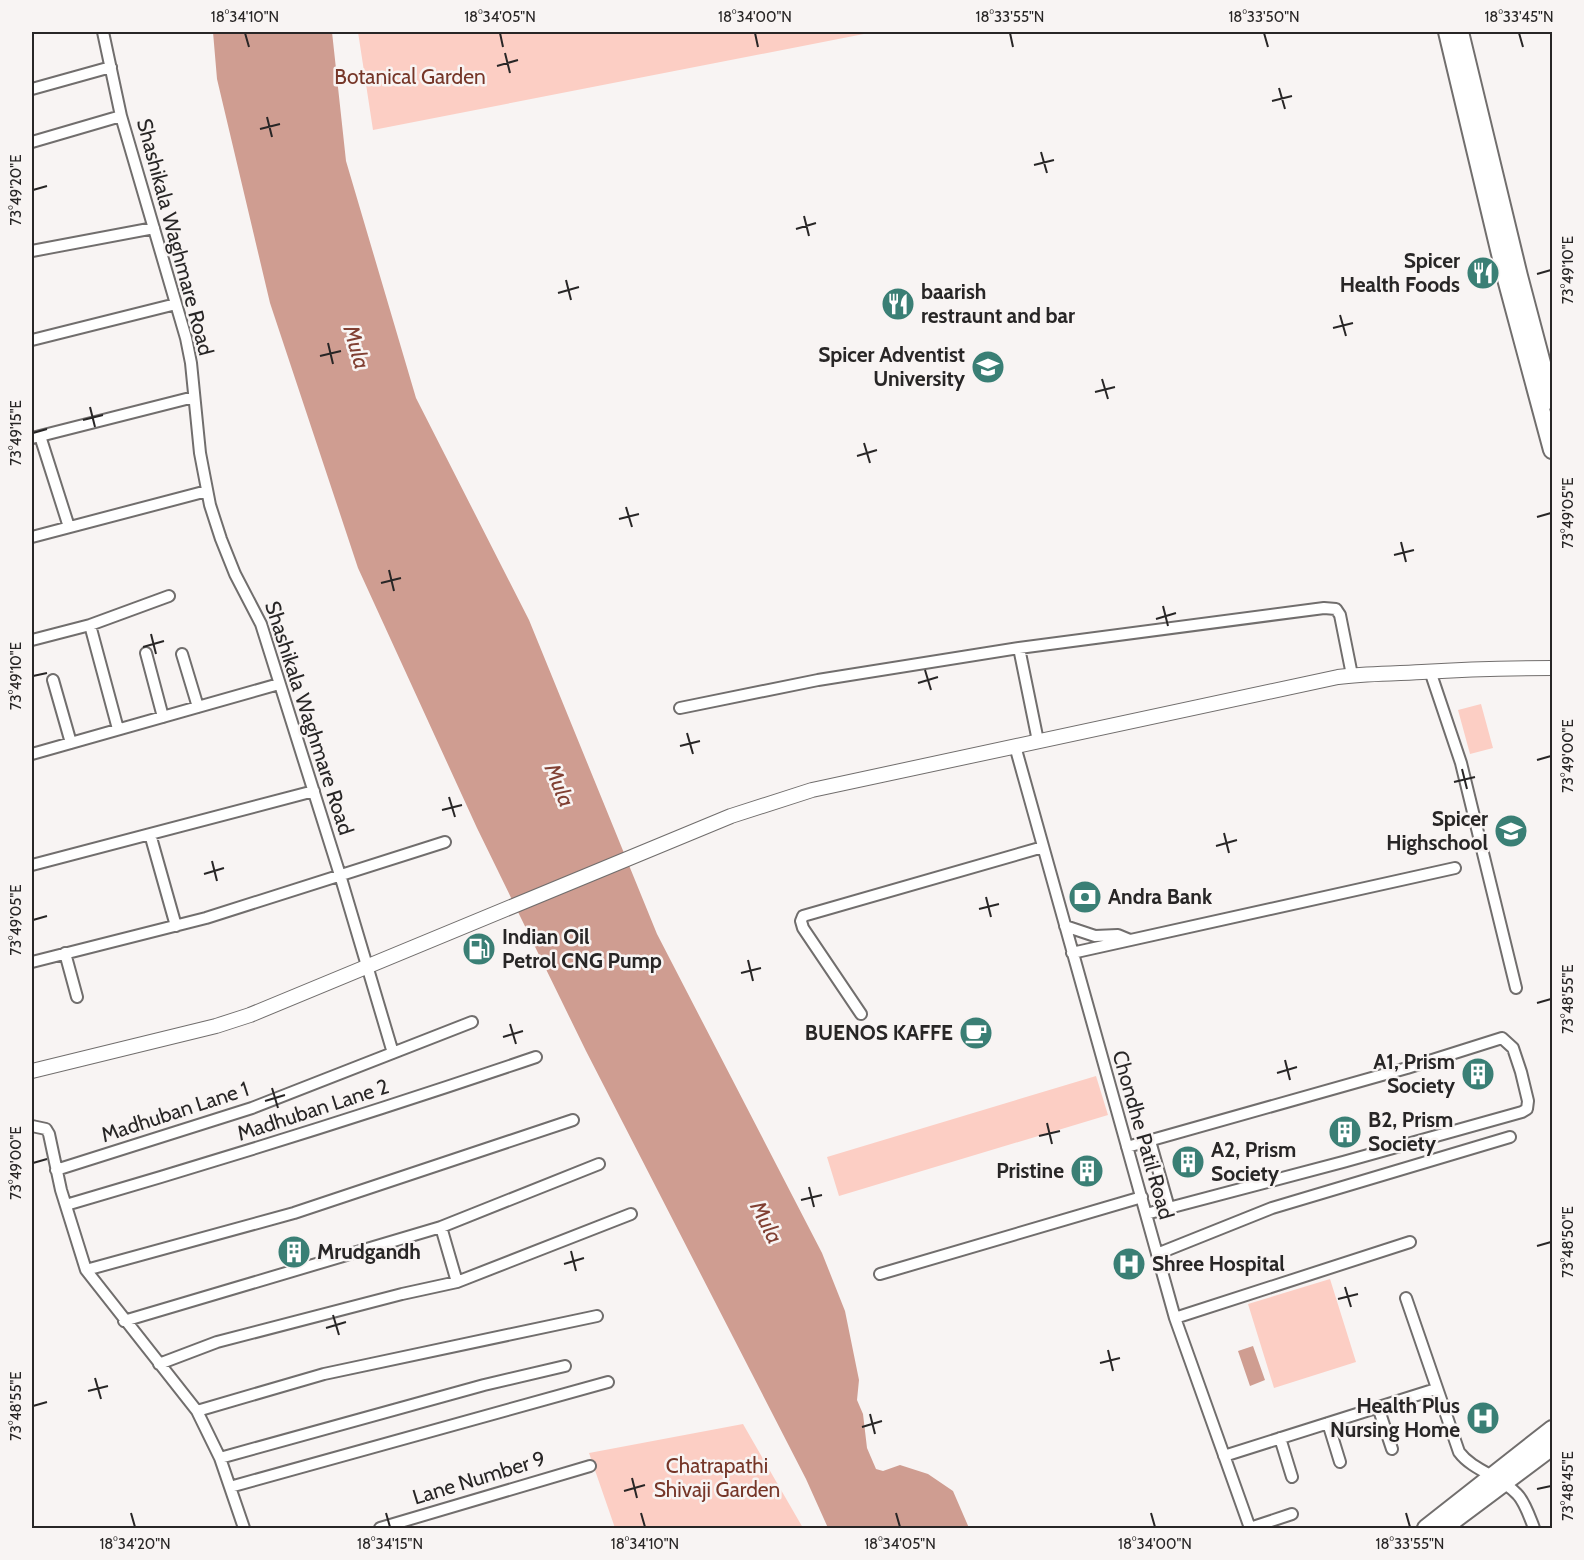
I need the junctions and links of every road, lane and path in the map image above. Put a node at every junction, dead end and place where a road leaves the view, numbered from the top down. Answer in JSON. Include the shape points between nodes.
{"nodes":[{"id":1,"x":103,"y":32,"type":"edge"},
{"id":2,"x":1447,"y":32,"type":"edge"},
{"id":3,"x":1460,"y":32,"type":"edge"},
{"id":4,"x":111,"y":67,"type":"junction"},
{"id":5,"x":32,"y":89,"type":"edge"},
{"id":6,"x":121,"y":116,"type":"junction"},
{"id":7,"x":32,"y":142,"type":"edge"},
{"id":8,"x":154,"y":228,"type":"junction"},
{"id":9,"x":32,"y":251,"type":"edge"},
{"id":10,"x":176,"y":304,"type":"junction"},
{"id":11,"x":32,"y":340,"type":"edge"},
{"id":12,"x":194,"y":398,"type":"junction"},
{"id":13,"x":1552,"y":401,"type":"edge"},
{"id":14,"x":36,"y":437,"type":"edge"},
{"id":15,"x":1552,"y":450,"type":"edge"},
{"id":16,"x":207,"y":491,"type":"junction"},
{"id":17,"x":69,"y":527,"type":"junction"},
{"id":18,"x":32,"y":537,"type":"edge"},
{"id":19,"x":170,"y":596,"type":"dead end"},
{"id":20,"x":90,"y":625,"type":"junction"},
{"id":21,"x":32,"y":639,"type":"edge"},
{"id":22,"x":1019,"y":648,"type":"junction"},
{"id":23,"x":146,"y":653,"type":"dead end"},
{"id":24,"x":182,"y":654,"type":"dead end"},
{"id":25,"x":1552,"y":668,"type":"edge"},
{"id":26,"x":1430,"y":671,"type":"junction"},
{"id":27,"x":1352,"y":675,"type":"junction"},
{"id":28,"x":53,"y":680,"type":"dead end"},
{"id":29,"x":279,"y":684,"type":"junction"},
{"id":30,"x":198,"y":707,"type":"junction"},
{"id":31,"x":680,"y":708,"type":"dead end"},
{"id":32,"x":163,"y":717,"type":"junction"},
{"id":33,"x":118,"y":729,"type":"junction"},
{"id":34,"x":1038,"y":741,"type":"junction"},
{"id":35,"x":70,"y":743,"type":"junction"},
{"id":36,"x":1015,"y":746,"type":"junction"},
{"id":37,"x":32,"y":754,"type":"edge"},
{"id":38,"x":314,"y":791,"type":"junction"},
{"id":39,"x":150,"y":834,"type":"junction"},
{"id":40,"x":445,"y":842,"type":"dead end"},
{"id":41,"x":1043,"y":847,"type":"junction"},
{"id":42,"x":32,"y":865,"type":"edge"},
{"id":43,"x":1455,"y":868,"type":"dead end"},
{"id":44,"x":340,"y":875,"type":"junction"},
{"id":45,"x":176,"y":926,"type":"junction"},
{"id":46,"x":1065,"y":926,"type":"junction"},
{"id":47,"x":1130,"y":940,"type":"junction"},
{"id":48,"x":1072,"y":953,"type":"junction"},
{"id":49,"x":65,"y":954,"type":"junction"},
{"id":50,"x":32,"y":962,"type":"edge"},
{"id":51,"x":366,"y":966,"type":"junction"},
{"id":52,"x":1516,"y":988,"type":"dead end"},
{"id":53,"x":77,"y":997,"type":"dead end"},
{"id":54,"x":861,"y":1014,"type":"dead end"},
{"id":55,"x":472,"y":1022,"type":"dead end"},
{"id":56,"x":393,"y":1053,"type":"junction"},
{"id":57,"x":536,"y":1057,"type":"dead end"},
{"id":58,"x":32,"y":1071,"type":"edge"},
{"id":59,"x":573,"y":1120,"type":"dead end"},
{"id":60,"x":32,"y":1126,"type":"edge"},
{"id":61,"x":1510,"y":1137,"type":"dead end"},
{"id":62,"x":1150,"y":1141,"type":"junction"},
{"id":63,"x":1126,"y":1147,"type":"junction"},
{"id":64,"x":599,"y":1164,"type":"dead end"},
{"id":65,"x":56,"y":1170,"type":"junction"},
{"id":66,"x":1142,"y":1197,"type":"junction"},
{"id":67,"x":66,"y":1205,"type":"junction"},
{"id":68,"x":1169,"y":1208,"type":"junction"},
{"id":69,"x":631,"y":1214,"type":"dead end"},
{"id":70,"x":1146,"y":1214,"type":"junction"},
{"id":71,"x":441,"y":1227,"type":"junction"},
{"id":72,"x":1410,"y":1242,"type":"dead end"},
{"id":73,"x":1157,"y":1254,"type":"junction"},
{"id":74,"x":86,"y":1270,"type":"junction"},
{"id":75,"x":880,"y":1274,"type":"dead end"},
{"id":76,"x":457,"y":1282,"type":"junction"},
{"id":77,"x":1406,"y":1298,"type":"dead end"},
{"id":78,"x":597,"y":1316,"type":"dead end"},
{"id":79,"x":1175,"y":1318,"type":"junction"},
{"id":80,"x":124,"y":1321,"type":"junction"},
{"id":81,"x":159,"y":1364,"type":"junction"},
{"id":82,"x":566,"y":1366,"type":"dead end"},
{"id":83,"x":608,"y":1382,"type":"dead end"},
{"id":84,"x":1436,"y":1389,"type":"junction"},
{"id":85,"x":1378,"y":1407,"type":"junction"},
{"id":86,"x":197,"y":1411,"type":"junction"},
{"id":87,"x":1328,"y":1423,"type":"junction"},
{"id":88,"x":1552,"y":1429,"type":"edge"},
{"id":89,"x":1280,"y":1438,"type":"junction"},
{"id":90,"x":1552,"y":1448,"type":"edge"},
{"id":91,"x":1392,"y":1449,"type":"dead end"},
{"id":92,"x":1224,"y":1456,"type":"junction"},
{"id":93,"x":220,"y":1458,"type":"junction"},
{"id":94,"x":1340,"y":1462,"type":"dead end"},
{"id":95,"x":590,"y":1466,"type":"dead end"},
{"id":96,"x":1292,"y":1477,"type":"dead end"},
{"id":97,"x":1498,"y":1480,"type":"junction"},
{"id":98,"x":230,"y":1487,"type":"junction"},
{"id":99,"x":1292,"y":1514,"type":"dead end"},
{"id":100,"x":244,"y":1528,"type":"edge"},
{"id":101,"x":380,"y":1528,"type":"edge"},
{"id":102,"x":1250,"y":1528,"type":"edge"},
{"id":103,"x":1426,"y":1528,"type":"edge"},
{"id":104,"x":1443,"y":1528,"type":"edge"},
{"id":105,"x":1534,"y":1528,"type":"edge"}],
"edges":[{"from":1,"to":4,"type":"street","name":"Shashikala Waghmare Road"},
{"from":2,"to":15,"type":"main road"},
{"from":3,"to":13,"type":"main road"},
{"from":4,"to":5,"type":"street"},
{"from":4,"to":6,"type":"street","name":"Shashikala Waghmare Road"},
{"from":6,"to":7,"type":"street"},
{"from":6,"to":8,"type":"street","name":"Shashikala Waghmare Road"},
{"from":8,"to":9,"type":"street"},
{"from":8,"to":10,"type":"street","name":"Shashikala Waghmare Road"},
{"from":10,"to":11,"type":"street"},
{"from":10,"to":12,"type":"street","name":"Shashikala Waghmare Road","via":[[188,346]]},
{"from":12,"to":14,"type":"street"},
{"from":12,"to":16,"type":"street","name":"Shashikala Waghmare Road"},
{"from":14,"to":17,"type":"street"},
{"from":16,"to":17,"type":"street"},
{"from":16,"to":29,"type":"street","name":"Shashikala Waghmare Road","via":[[235,574],[261,624]]},
{"from":17,"to":18,"type":"street"},
{"from":19,"to":20,"type":"street"},
{"from":20,"to":21,"type":"street"},
{"from":20,"to":33,"type":"street"},
{"from":22,"to":27,"type":"street","via":[[1324,608],[1336,609],[1340,615]]},
{"from":22,"to":31,"type":"street","via":[[818,680]]},
{"from":22,"to":34,"type":"street"},
{"from":23,"to":32,"type":"street"},
{"from":24,"to":30,"type":"street"},
{"from":25,"to":26,"type":"street"},
{"from":26,"to":27,"type":"street"},
{"from":26,"to":52,"type":"street","via":[[1461,763]]},
{"from":27,"to":34,"type":"street"},
{"from":28,"to":35,"type":"street"},
{"from":29,"to":30,"type":"street"},
{"from":29,"to":38,"type":"street","name":"Shashikala Waghmare Road"},
{"from":30,"to":32,"type":"street"},
{"from":32,"to":33,"type":"street"},
{"from":33,"to":35,"type":"street"},
{"from":34,"to":36,"type":"street"},
{"from":35,"to":37,"type":"street"},
{"from":36,"to":41,"type":"street","name":"Chondhe Patil Road"},
{"from":36,"to":51,"type":"street","via":[[792,795],[731,816]]},
{"from":38,"to":39,"type":"street"},
{"from":38,"to":44,"type":"street","name":"Shashikala Waghmare Road"},
{"from":39,"to":42,"type":"street"},
{"from":39,"to":45,"type":"street"},
{"from":40,"to":44,"type":"street"},
{"from":41,"to":46,"type":"street","name":"Chondhe Patil Road"},
{"from":41,"to":54,"type":"street","via":[[803,916],[803,928]]},
{"from":43,"to":47,"type":"street"},
{"from":44,"to":45,"type":"street"},
{"from":44,"to":51,"type":"street","name":"Shashikala Waghmare Road"},
{"from":45,"to":49,"type":"street"},
{"from":46,"to":47,"type":"street","via":[[1095,936],[1118,935]]},
{"from":46,"to":48,"type":"street","name":"Chondhe Patil Road"},
{"from":47,"to":48,"type":"street"},
{"from":48,"to":63,"type":"street","name":"Chondhe Patil Road"},
{"from":49,"to":50,"type":"street"},
{"from":49,"to":53,"type":"street"},
{"from":51,"to":56,"type":"street","name":"Shashikala Waghmare Road"},
{"from":51,"to":58,"type":"street","via":[[216,1026]]},
{"from":55,"to":56,"type":"street","name":"Madhuban Lane 1"},
{"from":56,"to":65,"type":"street","name":"Madhuban Lane 1","via":[[252,1108]]},
{"from":57,"to":67,"type":"street","name":"Madhuban Lane 2","via":[[258,1149]]},
{"from":59,"to":74,"type":"street","via":[[294,1213]]},
{"from":60,"to":65,"type":"street","via":[[46,1129],[49,1134]]},
{"from":61,"to":73,"type":"street","via":[[1272,1208]]},
{"from":62,"to":63,"type":"street"},
{"from":62,"to":68,"type":"street"},
{"from":62,"to":68,"type":"street","via":[[1502,1038],[1513,1048],[1521,1072],[1528,1101],[1522,1112]]},
{"from":63,"to":66,"type":"street","name":"Chondhe Patil Road"},
{"from":64,"to":71,"type":"street"},
{"from":65,"to":67,"type":"street"},
{"from":66,"to":70,"type":"street","name":"Chondhe Patil Road"},
{"from":66,"to":75,"type":"street"},
{"from":67,"to":74,"type":"street"},
{"from":68,"to":70,"type":"street"},
{"from":69,"to":76,"type":"street"},
{"from":70,"to":73,"type":"street","name":"Chondhe Patil Road"},
{"from":71,"to":76,"type":"street"},
{"from":71,"to":80,"type":"street"},
{"from":72,"to":79,"type":"street"},
{"from":73,"to":79,"type":"street","name":"Chondhe Patil Road"},
{"from":74,"to":80,"type":"street"},
{"from":76,"to":81,"type":"street","via":[[217,1342]]},
{"from":77,"to":84,"type":"street"},
{"from":78,"to":86,"type":"street","via":[[324,1374]]},
{"from":79,"to":92,"type":"street","name":"Chondhe Patil Road"},
{"from":80,"to":81,"type":"street"},
{"from":81,"to":86,"type":"street"},
{"from":82,"to":93,"type":"street"},
{"from":83,"to":98,"type":"street"},
{"from":84,"to":85,"type":"street"},
{"from":84,"to":97,"type":"street","via":[[1459,1452],[1466,1461]]},
{"from":85,"to":87,"type":"street"},
{"from":85,"to":91,"type":"street"},
{"from":86,"to":93,"type":"street"},
{"from":87,"to":89,"type":"street"},
{"from":87,"to":94,"type":"street"},
{"from":88,"to":97,"type":"main road"},
{"from":89,"to":92,"type":"street"},
{"from":89,"to":96,"type":"street"},
{"from":90,"to":97,"type":"main road"},
{"from":92,"to":102,"type":"street","name":"Chondhe Patil Road"},
{"from":93,"to":98,"type":"street"},
{"from":95,"to":101,"type":"street","name":"Lane Number 9"},
{"from":97,"to":103,"type":"main road"},
{"from":97,"to":104,"type":"main road"},
{"from":97,"to":105,"type":"street","via":[[1518,1494]]},
{"from":98,"to":100,"type":"street"},
{"from":99,"to":102,"type":"street"}]}
